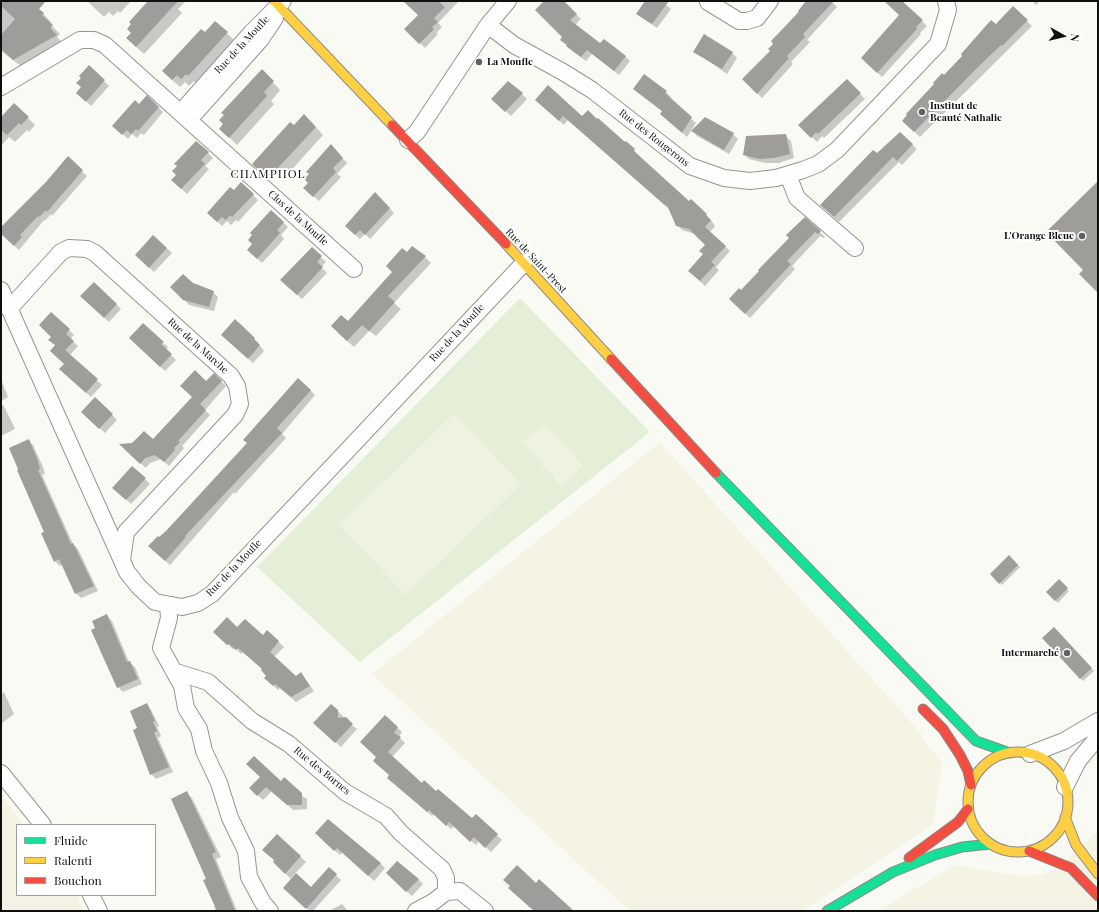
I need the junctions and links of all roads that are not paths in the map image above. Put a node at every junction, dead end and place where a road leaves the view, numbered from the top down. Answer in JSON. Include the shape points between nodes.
{"nodes":[{"id":1,"x":770,"y":1,"type":"edge"},
{"id":2,"x":946,"y":1,"type":"edge"},
{"id":3,"x":279,"y":2,"type":"edge"},
{"id":4,"x":708,"y":2,"type":"edge"},
{"id":5,"x":498,"y":4,"type":"edge"},
{"id":6,"x":488,"y":25,"type":"junction"},
{"id":7,"x":1,"y":87,"type":"edge"},
{"id":8,"x":185,"y":116,"type":"junction"},
{"id":9,"x":408,"y":140,"type":"junction"},
{"id":10,"x":788,"y":175,"type":"junction"},
{"id":11,"x":855,"y":248,"type":"dead end"},
{"id":12,"x":524,"y":263,"type":"junction"},
{"id":13,"x":354,"y":269,"type":"dead end"},
{"id":14,"x":1,"y":290,"type":"edge"},
{"id":15,"x":9,"y":309,"type":"junction"},
{"id":16,"x":778,"y":537,"type":"junction"},
{"id":17,"x":122,"y":561,"type":"junction"},
{"id":18,"x":806,"y":580,"type":"dead end"},
{"id":19,"x":168,"y":605,"type":"junction"},
{"id":20,"x":176,"y":672,"type":"junction"},
{"id":21,"x":915,"y":701,"type":"dead end"},
{"id":22,"x":1098,"y":721,"type":"edge"},
{"id":23,"x":1098,"y":737,"type":"edge"},
{"id":24,"x":1010,"y":753,"type":"junction"},
{"id":25,"x":1030,"y":754,"type":"junction"},
{"id":26,"x":1,"y":773,"type":"edge"},
{"id":27,"x":971,"y":785,"type":"junction"},
{"id":28,"x":1065,"y":787,"type":"junction"},
{"id":29,"x":968,"y":809,"type":"junction"},
{"id":30,"x":1065,"y":817,"type":"junction"},
{"id":31,"x":42,"y":824,"type":"edge"},
{"id":32,"x":991,"y":844,"type":"junction"},
{"id":33,"x":1029,"y":851,"type":"junction"},
{"id":34,"x":893,"y":872,"type":"junction"},
{"id":35,"x":1098,"y":874,"type":"edge"},
{"id":36,"x":446,"y":892,"type":"junction"},
{"id":37,"x":92,"y":896,"type":"edge"},
{"id":38,"x":1098,"y":896,"type":"edge"},
{"id":39,"x":99,"y":911,"type":"edge"},
{"id":40,"x":270,"y":911,"type":"edge"},
{"id":41,"x":416,"y":911,"type":"edge"},
{"id":42,"x":485,"y":911,"type":"edge"},
{"id":43,"x":827,"y":911,"type":"edge"}],
"edges":[{"from":1,"to":4,"type":"street","via":[[757,18],[747,21],[739,21]]},
{"from":2,"to":10,"type":"street","name":"Rue des Rougerons","via":[[948,10],[938,44],[837,150],[818,164]]},
{"from":3,"to":8,"type":"street","name":"Rue de la Moufle"},
{"from":3,"to":9,"type":"main road","name":"Rue de Saint-Prest"},
{"from":5,"to":6,"type":"street"},
{"from":6,"to":9,"type":"street","via":[[438,102],[417,132]]},
{"from":6,"to":10,"type":"street","name":"Rue des Rougerons","via":[[514,45],[592,90],[696,170],[737,181],[763,180]]},
{"from":7,"to":8,"type":"street","via":[[80,40],[94,40],[105,45]]},
{"from":8,"to":13,"type":"street","name":"Clos de la Moufle"},
{"from":9,"to":12,"type":"main road","name":"Rue de Saint-Prest"},
{"from":10,"to":11,"type":"street","via":[[798,198]]},
{"from":12,"to":16,"type":"main road","name":"Rue de Saint-Prest","via":[[687,443]]},
{"from":12,"to":19,"type":"street","name":"Rue de la Moufle","via":[[212,594],[198,603],[182,607]]},
{"from":14,"to":15,"type":"street","name":"Rue de la Moufle"},
{"from":15,"to":17,"type":"street","name":"Rue de la Moufle"},
{"from":15,"to":17,"type":"street","name":"Rue de la Marche","via":[[61,252],[69,248],[87,249],[95,253],[231,376],[237,386],[240,404],[234,415],[126,532]]},
{"from":16,"to":18,"type":"main road"},
{"from":16,"to":24,"type":"main road","via":[[976,741]]},
{"from":17,"to":19,"type":"street","name":"Rue de la Moufle","via":[[127,572],[147,596],[155,602]]},
{"from":19,"to":20,"type":"street","via":[[169,618],[161,648]]},
{"from":20,"to":36,"type":"street","name":"Rue des Bornes","via":[[208,682],[252,721],[289,744],[345,792],[386,816],[401,833],[442,869],[446,878]]},
{"from":20,"to":40,"type":"street","via":[[182,686],[186,708],[199,729],[204,751],[246,851],[249,877]]},
{"from":21,"to":27,"type":"main road","via":[[943,729],[960,755],[968,771]]},
{"from":22,"to":25,"type":"street","via":[[1064,741]]},
{"from":23,"to":28,"type":"street","via":[[1078,761]]},
{"from":24,"to":25,"type":"main road"},
{"from":24,"to":27,"type":"main road","via":[[986,764],[977,773]]},
{"from":25,"to":28,"type":"main road","via":[[1052,766]]},
{"from":26,"to":31,"type":"street"},
{"from":27,"to":29,"type":"main road"},
{"from":28,"to":30,"type":"main road","via":[[1068,802]]},
{"from":29,"to":32,"type":"main road","via":[[976,829]]},
{"from":29,"to":34,"type":"main road","via":[[958,822],[927,843]]},
{"from":30,"to":33,"type":"main road","via":[[1048,842]]},
{"from":30,"to":35,"type":"main road","via":[[1076,845]]},
{"from":32,"to":33,"type":"main road","via":[[1002,850]]},
{"from":32,"to":34,"type":"main road","via":[[962,847]]},
{"from":33,"to":38,"type":"main road","via":[[1070,868]]},
{"from":34,"to":43,"type":"main road"},
{"from":36,"to":41,"type":"street"},
{"from":36,"to":42,"type":"street","via":[[460,891]]},
{"from":37,"to":39,"type":"street"}]}
